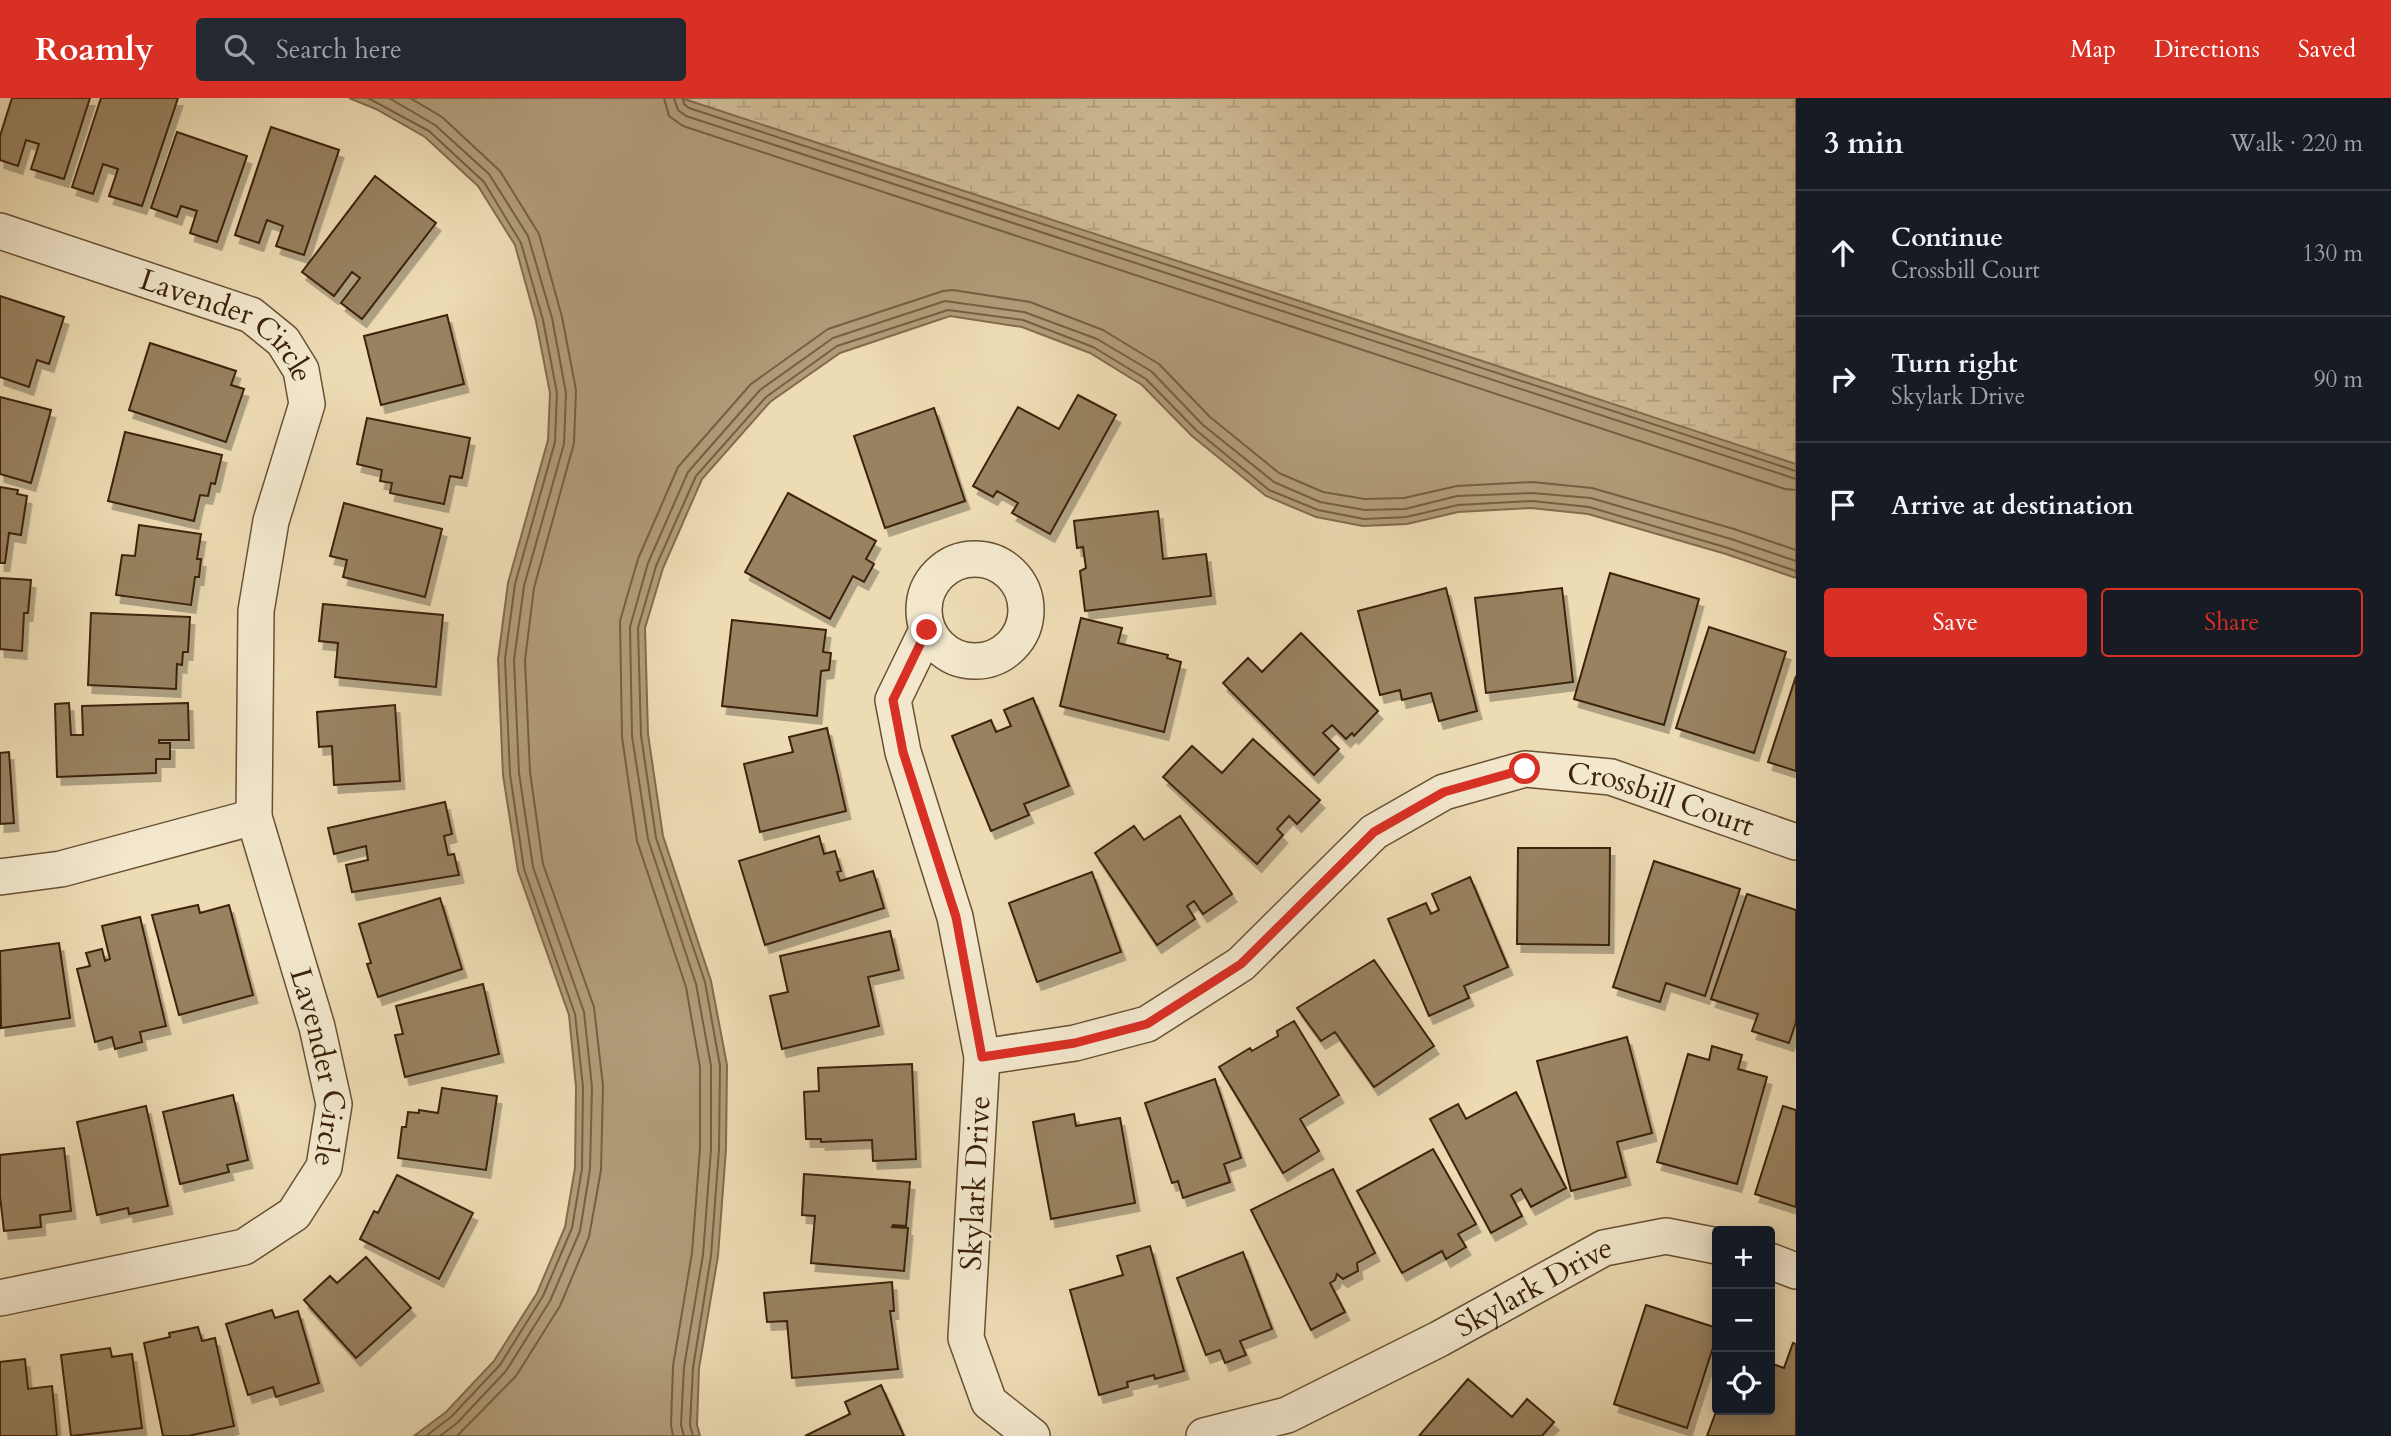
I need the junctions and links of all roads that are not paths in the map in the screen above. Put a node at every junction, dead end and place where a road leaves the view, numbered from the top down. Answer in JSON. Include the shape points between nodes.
{"nodes":[{"id":1,"x":0,"y":231,"type":"edge"},
{"id":2,"x":927,"y":630,"type":"dead end"},
{"id":3,"x":254,"y":817,"type":"junction"},
{"id":4,"x":1796,"y":842,"type":"edge"},
{"id":5,"x":0,"y":877,"type":"edge"},
{"id":6,"x":982,"y":1057,"type":"junction"},
{"id":7,"x":1712,"y":1245,"type":"edge"},
{"id":8,"x":1775,"y":1263,"type":"edge"},
{"id":9,"x":1796,"y":1271,"type":"edge"},
{"id":10,"x":0,"y":1298,"type":"edge"},
{"id":11,"x":1293,"y":1426,"type":"edge"},
{"id":12,"x":1032,"y":1436,"type":"edge"},
{"id":13,"x":1204,"y":1436,"type":"edge"}],
"edges":[{"from":1,"to":3,"type":"street","name":"Lavender Circle","via":[[251,316],[283,341],[301,370],[307,404],[271,521],[256,611]]},
{"from":2,"to":6,"type":"street","name":"Skylark Drive","via":[[893,700],[903,752],[956,917]]},
{"from":3,"to":5,"type":"street","via":[[61,869]]},
{"from":3,"to":10,"type":"street","name":"Lavender Circle","via":[[317,1027],[334,1104],[324,1167],[294,1214],[244,1247]]},
{"from":4,"to":6,"type":"street","name":"Crossbill Court","via":[[1611,777],[1525,769],[1444,792],[1374,832],[1241,964],[1147,1024],[1075,1043]]},
{"from":6,"to":12,"type":"street","name":"Skylark Drive","via":[[965,1338],[989,1402]]},
{"from":7,"to":11,"type":"street","name":"Skylark Drive","via":[[1666,1236],[1604,1248]]},
{"from":8,"to":9,"type":"street"},
{"from":11,"to":13,"type":"street","name":"Skylark Drive"}]}
